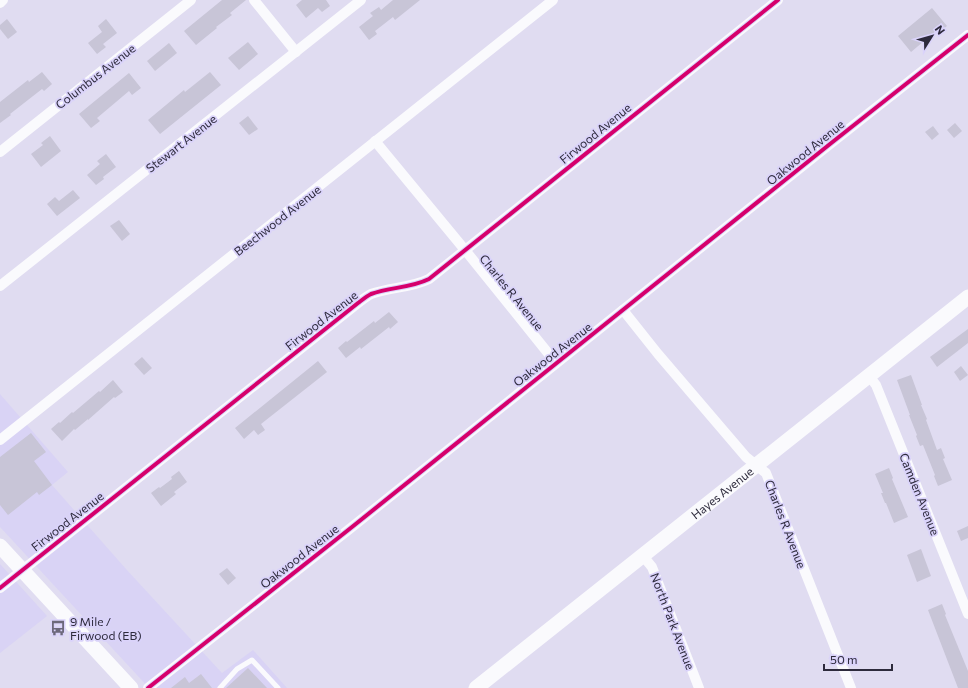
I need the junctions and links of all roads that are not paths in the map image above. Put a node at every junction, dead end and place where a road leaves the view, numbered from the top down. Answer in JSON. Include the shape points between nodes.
{"nodes":[{"id":1,"x":4,"y":0,"type":"edge"},
{"id":2,"x":191,"y":0,"type":"edge"},
{"id":3,"x":254,"y":0,"type":"edge"},
{"id":4,"x":361,"y":0,"type":"edge"},
{"id":5,"x":553,"y":0,"type":"edge"},
{"id":6,"x":778,"y":0,"type":"edge"},
{"id":7,"x":0,"y":3,"type":"edge"},
{"id":8,"x":968,"y":35,"type":"edge"},
{"id":9,"x":296,"y":52,"type":"junction"},
{"id":10,"x":375,"y":141,"type":"junction"},
{"id":11,"x":0,"y":152,"type":"edge"},
{"id":12,"x":465,"y":250,"type":"junction"},
{"id":13,"x":0,"y":286,"type":"edge"},
{"id":14,"x":968,"y":297,"type":"edge"},
{"id":15,"x":623,"y":310,"type":"junction"},
{"id":16,"x":556,"y":363,"type":"junction"},
{"id":17,"x":869,"y":376,"type":"junction"},
{"id":18,"x":0,"y":440,"type":"edge"},
{"id":19,"x":757,"y":465,"type":"junction"},
{"id":20,"x":0,"y":546,"type":"edge"},
{"id":21,"x":643,"y":556,"type":"junction"},
{"id":22,"x":22,"y":570,"type":"junction"},
{"id":23,"x":0,"y":588,"type":"edge"},
{"id":24,"x":968,"y":614,"type":"edge"},
{"id":25,"x":131,"y":688,"type":"edge"},
{"id":26,"x":148,"y":688,"type":"edge"},
{"id":27,"x":220,"y":688,"type":"edge"},
{"id":28,"x":278,"y":688,"type":"edge"},
{"id":29,"x":476,"y":688,"type":"edge"},
{"id":30,"x":699,"y":688,"type":"edge"},
{"id":31,"x":851,"y":688,"type":"edge"}],
"edges":[{"from":1,"to":7,"type":"street"},
{"from":2,"to":11,"type":"street","name":"Columbus Avenue"},
{"from":3,"to":9,"type":"street"},
{"from":4,"to":9,"type":"street","name":"Stewart Avenue"},
{"from":5,"to":10,"type":"street","name":"Beechwood Avenue"},
{"from":6,"to":12,"type":"street","name":"Firwood Avenue"},
{"from":8,"to":15,"type":"street","name":"Oakwood Avenue"},
{"from":9,"to":13,"type":"street","name":"Stewart Avenue"},
{"from":10,"to":12,"type":"street","name":"Charles R Avenue"},
{"from":10,"to":18,"type":"street","name":"Beechwood Avenue"},
{"from":12,"to":16,"type":"street","name":"Charles R Avenue"},
{"from":12,"to":22,"type":"street","name":"Firwood Avenue","via":[[429,279],[409,286],[384,290],[358,302]]},
{"from":14,"to":17,"type":"street","name":"Hayes Avenue"},
{"from":15,"to":16,"type":"street","name":"Oakwood Avenue"},
{"from":15,"to":19,"type":"street","name":"Charles R Avenue","via":[[746,457]]},
{"from":16,"to":26,"type":"street","name":"Oakwood Avenue"},
{"from":17,"to":19,"type":"street","name":"Hayes Avenue"},
{"from":17,"to":24,"type":"street","name":"Camden Avenue","via":[[876,385]]},
{"from":19,"to":21,"type":"street","name":"Hayes Avenue"},
{"from":19,"to":31,"type":"street","name":"Charles R Avenue","via":[[766,473]]},
{"from":20,"to":22,"type":"street"},
{"from":21,"to":29,"type":"street","name":"Hayes Avenue"},
{"from":21,"to":30,"type":"street","name":"North Park Avenue","via":[[652,567]]},
{"from":22,"to":23,"type":"street","name":"Firwood Avenue"},
{"from":22,"to":25,"type":"street"},
{"from":27,"to":28,"type":"lane","via":[[238,669],[252,660]]}]}
